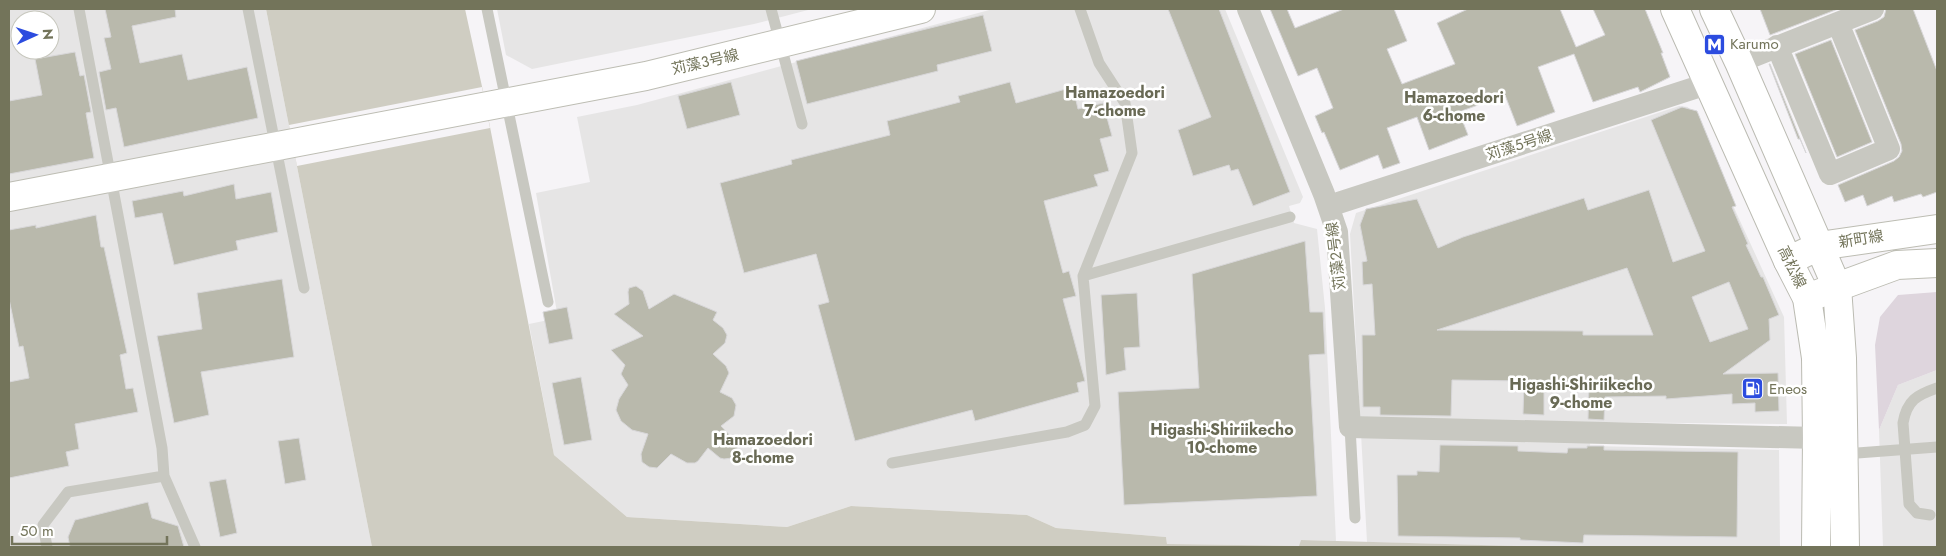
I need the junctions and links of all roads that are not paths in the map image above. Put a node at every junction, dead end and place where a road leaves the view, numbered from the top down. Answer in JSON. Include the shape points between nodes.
{"nodes":[{"id":1,"x":79,"y":9,"type":"edge"},
{"id":2,"x":248,"y":9,"type":"edge"},
{"id":3,"x":487,"y":9,"type":"edge"},
{"id":4,"x":771,"y":9,"type":"edge"},
{"id":5,"x":921,"y":9,"type":"edge"},
{"id":6,"x":1080,"y":9,"type":"edge"},
{"id":7,"x":1248,"y":9,"type":"edge"},
{"id":8,"x":1675,"y":9,"type":"edge"},
{"id":9,"x":1714,"y":9,"type":"edge"},
{"id":10,"x":1872,"y":9,"type":"edge"},
{"id":11,"x":1838,"y":23,"type":"junction"},
{"id":12,"x":779,"y":44,"type":"junction"},
{"id":13,"x":1777,"y":46,"type":"junction"},
{"id":14,"x":1739,"y":62,"type":"junction"},
{"id":15,"x":1710,"y":83,"type":"junction"},
{"id":16,"x":496,"y":105,"type":"junction"},
{"id":17,"x":802,"y":124,"type":"dead end"},
{"id":18,"x":284,"y":146,"type":"junction"},
{"id":19,"x":112,"y":179,"type":"junction"},
{"id":20,"x":9,"y":197,"type":"edge"},
{"id":21,"x":1329,"y":206,"type":"junction"},
{"id":22,"x":1290,"y":217,"type":"dead end"},
{"id":23,"x":1937,"y":230,"type":"edge"},
{"id":24,"x":1819,"y":246,"type":"junction"},
{"id":25,"x":1788,"y":261,"type":"junction"},
{"id":26,"x":1937,"y":263,"type":"edge"},
{"id":27,"x":1083,"y":276,"type":"junction"},
{"id":28,"x":1837,"y":287,"type":"junction"},
{"id":29,"x":304,"y":288,"type":"dead end"},
{"id":30,"x":1807,"y":298,"type":"junction"},
{"id":31,"x":548,"y":302,"type":"dead end"},
{"id":32,"x":1937,"y":388,"type":"edge"},
{"id":33,"x":1350,"y":427,"type":"junction"},
{"id":34,"x":1817,"y":438,"type":"junction"},
{"id":35,"x":1937,"y":447,"type":"edge"},
{"id":36,"x":1844,"y":454,"type":"junction"},
{"id":37,"x":892,"y":463,"type":"dead end"},
{"id":38,"x":164,"y":476,"type":"junction"},
{"id":39,"x":1933,"y":515,"type":"edge"},
{"id":40,"x":1355,"y":518,"type":"dead end"},
{"id":41,"x":47,"y":547,"type":"edge"},
{"id":42,"x":195,"y":547,"type":"edge"},
{"id":43,"x":1816,"y":547,"type":"edge"},
{"id":44,"x":1845,"y":547,"type":"edge"}],
"edges":[{"from":1,"to":19,"type":"lane"},
{"from":2,"to":18,"type":"lane"},
{"from":3,"to":16,"type":"lane"},
{"from":4,"to":12,"type":"lane"},
{"from":5,"to":12,"type":"street","name":"苅藻３号線"},
{"from":6,"to":27,"type":"lane","via":[[1098,63],[1125,103],[1132,153]]},
{"from":7,"to":21,"type":"street","name":"苅藻２号線"},
{"from":8,"to":15,"type":"street","name":"高松線"},
{"from":9,"to":14,"type":"street"},
{"from":10,"to":11,"type":"street"},
{"from":11,"to":13,"type":"street"},
{"from":11,"to":13,"type":"street","via":[[1889,150],[1830,174]]},
{"from":12,"to":16,"type":"street","name":"苅藻３号線","via":[[646,76]]},
{"from":12,"to":17,"type":"lane"},
{"from":13,"to":14,"type":"street"},
{"from":14,"to":24,"type":"street"},
{"from":15,"to":21,"type":"street","name":"苅藻５号線"},
{"from":15,"to":25,"type":"street","name":"高松線"},
{"from":16,"to":18,"type":"street","name":"苅藻３号線"},
{"from":16,"to":31,"type":"lane"},
{"from":18,"to":19,"type":"street","name":"苅藻３号線"},
{"from":18,"to":29,"type":"lane"},
{"from":19,"to":20,"type":"street","name":"苅藻３号線"},
{"from":19,"to":38,"type":"lane","via":[[162,448]]},
{"from":21,"to":33,"type":"street","name":"苅藻２号線","via":[[1337,232]]},
{"from":22,"to":27,"type":"lane"},
{"from":23,"to":24,"type":"street","name":"新町線"},
{"from":24,"to":25,"type":"street","name":"新町線"},
{"from":24,"to":28,"type":"street"},
{"from":25,"to":30,"type":"street","name":"高松線"},
{"from":26,"to":28,"type":"street","via":[[1897,265]]},
{"from":27,"to":37,"type":"lane","via":[[1095,406],[1085,426],[1067,432]]},
{"from":28,"to":30,"type":"street"},
{"from":28,"to":36,"type":"street"},
{"from":30,"to":34,"type":"street","name":"高松線","via":[[1816,358]]},
{"from":32,"to":39,"type":"lane","bridge":true,"via":[[1920,394],[1909,404],[1903,423],[1909,504],[1917,513]]},
{"from":33,"to":34,"type":"street"},
{"from":33,"to":40,"type":"lane","name":"苅藻２号線"},
{"from":34,"to":43,"type":"street","name":"高松線"},
{"from":35,"to":36,"type":"lane"},
{"from":36,"to":44,"type":"street"},
{"from":38,"to":41,"type":"lane","via":[[68,492],[43,525]]},
{"from":38,"to":42,"type":"lane"}]}
